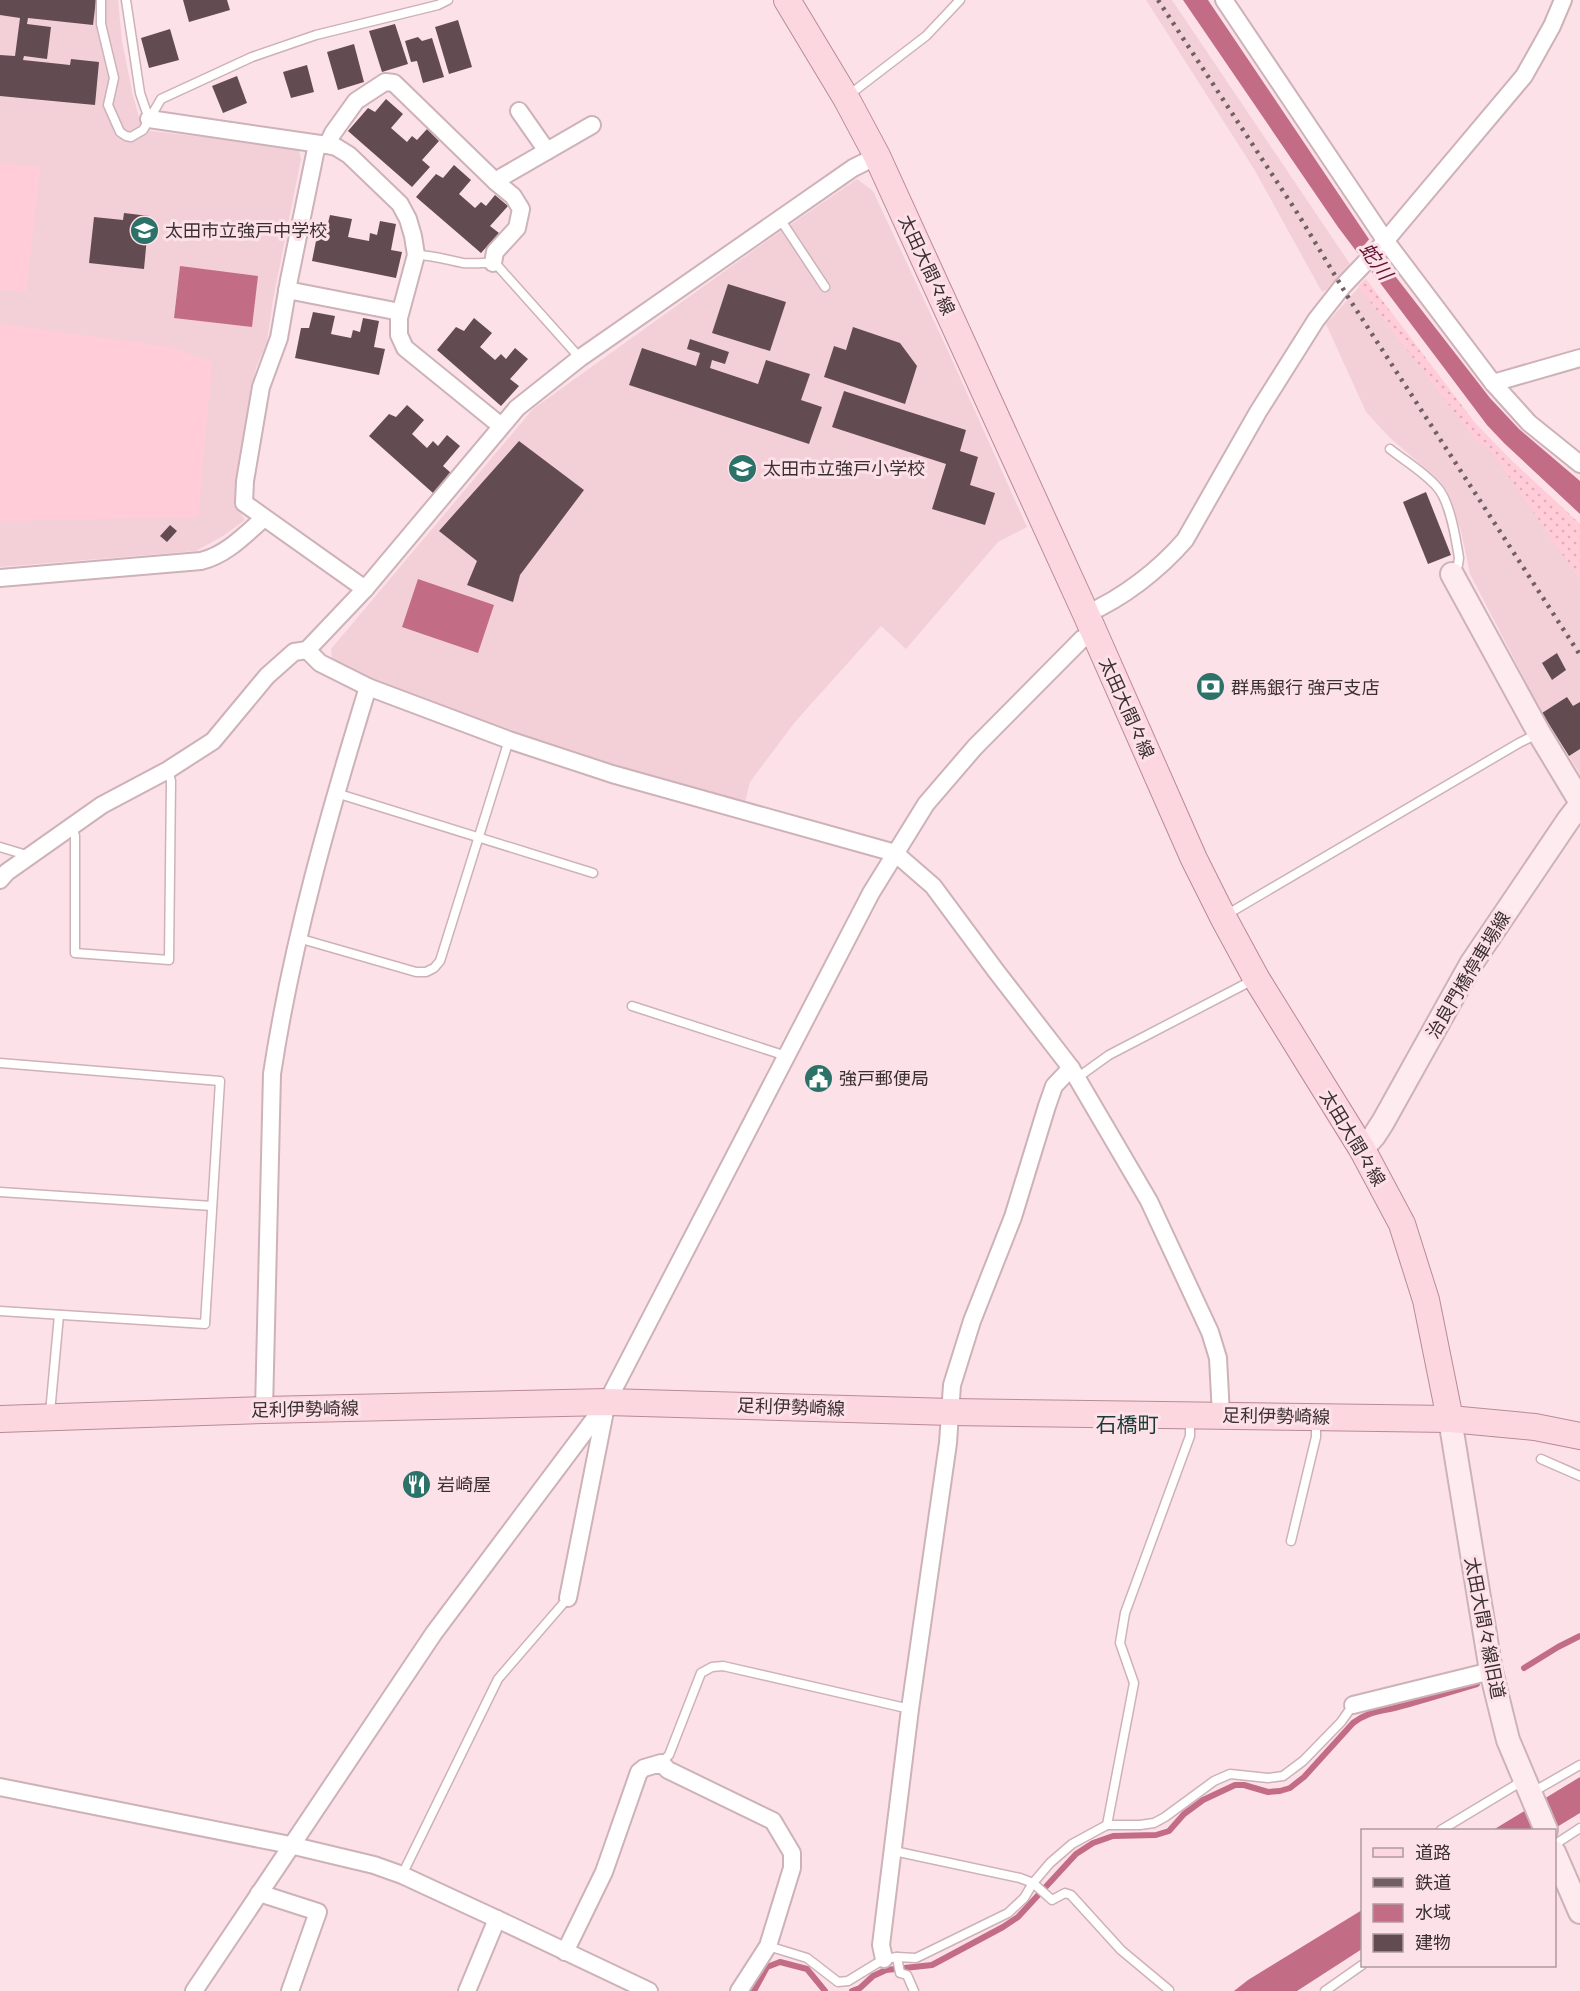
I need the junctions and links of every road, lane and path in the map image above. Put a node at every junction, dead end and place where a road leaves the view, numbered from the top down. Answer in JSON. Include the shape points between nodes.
{"nodes":[{"id":1,"x":101,"y":0,"type":"edge"},
{"id":2,"x":126,"y":0,"type":"edge"},
{"id":3,"x":448,"y":0,"type":"edge"},
{"id":4,"x":787,"y":0,"type":"edge"},
{"id":5,"x":960,"y":0,"type":"edge"},
{"id":6,"x":1224,"y":0,"type":"edge"},
{"id":7,"x":1563,"y":0,"type":"edge"},
{"id":8,"x":846,"y":98,"type":"junction"},
{"id":9,"x":519,"y":111,"type":"dead end"},
{"id":10,"x":149,"y":119,"type":"junction"},
{"id":11,"x":592,"y":125,"type":"dead end"},
{"id":12,"x":322,"y":145,"type":"junction"},
{"id":13,"x":547,"y":151,"type":"junction"},
{"id":14,"x":877,"y":156,"type":"junction"},
{"id":15,"x":496,"y":182,"type":"junction"},
{"id":16,"x":780,"y":219,"type":"junction"},
{"id":17,"x":1383,"y":243,"type":"junction"},
{"id":18,"x":416,"y":255,"type":"junction"},
{"id":19,"x":492,"y":263,"type":"junction"},
{"id":20,"x":825,"y":287,"type":"dead end"},
{"id":21,"x":287,"y":290,"type":"junction"},
{"id":22,"x":400,"y":312,"type":"junction"},
{"id":23,"x":580,"y":358,"type":"junction"},
{"id":24,"x":1580,"y":358,"type":"edge"},
{"id":25,"x":1493,"y":383,"type":"junction"},
{"id":26,"x":501,"y":426,"type":"junction"},
{"id":27,"x":1390,"y":449,"type":"dead end"},
{"id":28,"x":1580,"y":464,"type":"edge"},
{"id":29,"x":264,"y":518,"type":"junction"},
{"id":30,"x":1452,"y":574,"type":"joint"},
{"id":31,"x":0,"y":578,"type":"edge"},
{"id":32,"x":365,"y":589,"type":"junction"},
{"id":33,"x":1090,"y":623,"type":"junction"},
{"id":34,"x":307,"y":650,"type":"junction"},
{"id":35,"x":368,"y":687,"type":"junction"},
{"id":36,"x":1539,"y":733,"type":"junction"},
{"id":37,"x":509,"y":740,"type":"junction"},
{"id":38,"x":168,"y":770,"type":"junction"},
{"id":39,"x":336,"y":793,"type":"junction"},
{"id":40,"x":1580,"y":801,"type":"edge"},
{"id":41,"x":1580,"y":805,"type":"edge"},
{"id":42,"x":72,"y":826,"type":"junction"},
{"id":43,"x":478,"y":837,"type":"junction"},
{"id":44,"x":0,"y":847,"type":"edge"},
{"id":45,"x":895,"y":853,"type":"junction"},
{"id":46,"x":30,"y":856,"type":"junction"},
{"id":47,"x":593,"y":873,"type":"dead end"},
{"id":48,"x":0,"y":880,"type":"edge"},
{"id":49,"x":1223,"y":917,"type":"junction"},
{"id":50,"x":298,"y":938,"type":"junction"},
{"id":51,"x":1256,"y":978,"type":"junction"},
{"id":52,"x":632,"y":1006,"type":"dead end"},
{"id":53,"x":786,"y":1057,"type":"junction"},
{"id":54,"x":0,"y":1063,"type":"edge"},
{"id":55,"x":1074,"y":1073,"type":"junction"},
{"id":56,"x":1362,"y":1149,"type":"junction"},
{"id":57,"x":0,"y":1192,"type":"edge"},
{"id":58,"x":212,"y":1206,"type":"junction"},
{"id":59,"x":0,"y":1311,"type":"edge"},
{"id":60,"x":58,"y":1315,"type":"junction"},
{"id":61,"x":607,"y":1402,"type":"junction"},
{"id":62,"x":264,"y":1410,"type":"junction"},
{"id":63,"x":951,"y":1412,"type":"junction"},
{"id":64,"x":1190,"y":1415,"type":"junction"},
{"id":65,"x":1221,"y":1415,"type":"junction"},
{"id":66,"x":50,"y":1417,"type":"junction"},
{"id":67,"x":1317,"y":1417,"type":"junction"},
{"id":68,"x":0,"y":1419,"type":"edge"},
{"id":69,"x":1450,"y":1419,"type":"junction"},
{"id":70,"x":1580,"y":1436,"type":"edge"},
{"id":71,"x":1541,"y":1459,"type":"dead end"},
{"id":72,"x":1580,"y":1476,"type":"edge"},
{"id":73,"x":1291,"y":1541,"type":"dead end"},
{"id":74,"x":568,"y":1598,"type":"joint"},
{"id":75,"x":1491,"y":1671,"type":"junction"},
{"id":76,"x":1353,"y":1705,"type":"joint"},
{"id":77,"x":910,"y":1709,"type":"junction"},
{"id":78,"x":661,"y":1762,"type":"junction"},
{"id":79,"x":1580,"y":1765,"type":"edge"},
{"id":80,"x":0,"y":1787,"type":"edge"},
{"id":81,"x":1529,"y":1791,"type":"junction"},
{"id":82,"x":1107,"y":1825,"type":"junction"},
{"id":83,"x":1580,"y":1828,"type":"edge"},
{"id":84,"x":1443,"y":1829,"type":"edge"},
{"id":85,"x":1546,"y":1829,"type":"edge"},
{"id":86,"x":1556,"y":1844,"type":"edge"},
{"id":87,"x":290,"y":1845,"type":"junction"},
{"id":88,"x":894,"y":1851,"type":"junction"},
{"id":89,"x":1556,"y":1857,"type":"edge"},
{"id":90,"x":402,"y":1875,"type":"junction"},
{"id":91,"x":1033,"y":1883,"type":"junction"},
{"id":92,"x":259,"y":1893,"type":"junction"},
{"id":93,"x":1580,"y":1912,"type":"edge"},
{"id":94,"x":497,"y":1919,"type":"junction"},
{"id":95,"x":768,"y":1946,"type":"junction"},
{"id":96,"x":565,"y":1952,"type":"junction"},
{"id":97,"x":891,"y":1958,"type":"junction"},
{"id":98,"x":1361,"y":1966,"type":"edge"},
{"id":99,"x":1169,"y":1990,"type":"edge"},
{"id":100,"x":194,"y":1991,"type":"edge"},
{"id":101,"x":290,"y":1991,"type":"edge"},
{"id":102,"x":467,"y":1991,"type":"edge"},
{"id":103,"x":649,"y":1991,"type":"edge"},
{"id":104,"x":739,"y":1991,"type":"edge"},
{"id":105,"x":914,"y":1991,"type":"edge"},
{"id":106,"x":1325,"y":1991,"type":"edge"}],
"edges":[{"from":1,"to":10,"type":"lane","via":[[101,24],[114,78],[108,105],[117,128],[131,137],[143,130]]},
{"from":2,"to":10,"type":"lane","via":[[140,93]]},
{"from":3,"to":10,"type":"lane","via":[[316,35],[252,57],[160,99]]},
{"from":4,"to":8,"type":"main road","name":"太田大間々線"},
{"from":5,"to":8,"type":"lane","via":[[926,36]]},
{"from":6,"to":17,"type":"street"},
{"from":7,"to":17,"type":"street","via":[[1524,76]]},
{"from":8,"to":14,"type":"main road","name":"太田大間々線"},
{"from":9,"to":13,"type":"street"},
{"from":10,"to":12,"type":"street"},
{"from":11,"to":13,"type":"street"},
{"from":12,"to":15,"type":"street","via":[[356,101],[385,81],[394,83]]},
{"from":12,"to":18,"type":"street","via":[[349,155],[400,204],[408,219]]},
{"from":12,"to":21,"type":"street"},
{"from":13,"to":15,"type":"street"},
{"from":14,"to":16,"type":"street","via":[[853,168]]},
{"from":14,"to":33,"type":"main road","name":"太田大間々線"},
{"from":15,"to":19,"type":"street","via":[[521,209],[517,228],[495,252]]},
{"from":16,"to":20,"type":"lane"},
{"from":16,"to":23,"type":"street"},
{"from":17,"to":25,"type":"street"},
{"from":17,"to":33,"type":"street","via":[[1316,321],[1258,411],[1185,540],[1145,577],[1105,604]]},
{"from":18,"to":19,"type":"lane"},
{"from":18,"to":22,"type":"street"},
{"from":19,"to":23,"type":"lane"},
{"from":21,"to":22,"type":"street"},
{"from":21,"to":29,"type":"street","via":[[279,338],[261,387],[245,481],[244,503]]},
{"from":22,"to":26,"type":"street","via":[[399,335],[405,348]]},
{"from":23,"to":26,"type":"street","via":[[517,408]]},
{"from":24,"to":25,"type":"street"},
{"from":25,"to":28,"type":"street","via":[[1529,423]]},
{"from":26,"to":32,"type":"street"},
{"from":27,"to":30,"type":"lane","via":[[1438,487],[1443,497],[1459,558]]},
{"from":29,"to":31,"type":"street","via":[[224,551],[201,561]]},
{"from":29,"to":32,"type":"street"},
{"from":30,"to":36,"type":"street"},
{"from":32,"to":34,"type":"street"},
{"from":33,"to":45,"type":"street","via":[[1082,639],[975,747],[926,804]]},
{"from":33,"to":49,"type":"main road","name":"太田大間々線"},
{"from":34,"to":35,"type":"street","via":[[320,663]]},
{"from":34,"to":38,"type":"street","via":[[294,652],[267,676],[213,741]]},
{"from":35,"to":37,"type":"street"},
{"from":35,"to":39,"type":"street"},
{"from":36,"to":40,"type":"street"},
{"from":36,"to":49,"type":"lane"},
{"from":37,"to":43,"type":"lane"},
{"from":37,"to":45,"type":"street","via":[[612,774]]},
{"from":38,"to":42,"type":"street","via":[[102,805]]},
{"from":38,"to":42,"type":"lane","via":[[169,960],[75,953]]},
{"from":39,"to":43,"type":"lane"},
{"from":39,"to":50,"type":"street"},
{"from":41,"to":56,"type":"street","name":"治良門橋停車場線","via":[[1471,964],[1383,1122]]},
{"from":42,"to":46,"type":"street"},
{"from":43,"to":47,"type":"lane"},
{"from":43,"to":50,"type":"lane","via":[[440,961],[434,968],[426,972],[404,969]]},
{"from":44,"to":46,"type":"lane"},
{"from":45,"to":53,"type":"street"},
{"from":45,"to":55,"type":"street","via":[[933,886]]},
{"from":46,"to":48,"type":"street"},
{"from":49,"to":51,"type":"main road","name":"太田大間々線"},
{"from":50,"to":62,"type":"street","via":[[272,1074]]},
{"from":51,"to":55,"type":"lane"},
{"from":51,"to":56,"type":"main road","name":"太田大間々線"},
{"from":52,"to":53,"type":"lane"},
{"from":53,"to":61,"type":"street"},
{"from":54,"to":58,"type":"lane","via":[[220,1081]]},
{"from":55,"to":63,"type":"street","via":[[1054,1086],[1013,1217],[956,1367]]},
{"from":55,"to":65,"type":"street","via":[[1149,1201],[1210,1332],[1218,1358]]},
{"from":56,"to":69,"type":"main road","name":"太田大間々線","via":[[1402,1224],[1426,1300]]},
{"from":57,"to":58,"type":"lane"},
{"from":58,"to":60,"type":"lane","via":[[205,1324]]},
{"from":59,"to":60,"type":"lane"},
{"from":60,"to":66,"type":"lane"},
{"from":61,"to":62,"type":"main road","name":"足利伊勢崎線"},
{"from":61,"to":63,"type":"main road","name":"足利伊勢崎線"},
{"from":61,"to":74,"type":"street"},
{"from":61,"to":87,"type":"street","via":[[434,1633]]},
{"from":62,"to":66,"type":"main road","name":"足利伊勢崎線"},
{"from":63,"to":64,"type":"main road","name":"足利伊勢崎線"},
{"from":63,"to":77,"type":"street"},
{"from":64,"to":65,"type":"main road","name":"足利伊勢崎線"},
{"from":64,"to":82,"type":"lane","via":[[1190,1437],[1125,1614],[1120,1643],[1134,1683]]},
{"from":65,"to":67,"type":"main road","name":"足利伊勢崎線"},
{"from":66,"to":68,"type":"main road","name":"足利伊勢崎線"},
{"from":67,"to":69,"type":"main road","name":"足利伊勢崎線"},
{"from":67,"to":73,"type":"lane","via":[[1316,1437]]},
{"from":69,"to":70,"type":"main road","name":"足利伊勢崎線","via":[[1535,1427]]},
{"from":69,"to":75,"type":"street","name":"太田大間々線旧道"},
{"from":71,"to":72,"type":"lane"},
{"from":74,"to":90,"type":"lane","via":[[498,1679]]},
{"from":75,"to":76,"type":"street"},
{"from":75,"to":81,"type":"street","name":"太田大間々線旧道","via":[[1508,1740]]},
{"from":76,"to":82,"type":"lane","via":[[1303,1761],[1283,1776],[1230,1774],[1154,1823]]},
{"from":77,"to":78,"type":"lane","via":[[723,1666],[712,1667],[701,1673],[669,1755]]},
{"from":77,"to":88,"type":"street"},
{"from":78,"to":95,"type":"street","via":[[668,1770],[773,1821],[792,1853],[792,1868]]},
{"from":78,"to":96,"type":"street","via":[[639,1772],[604,1872]]},
{"from":79,"to":81,"type":"lane"},
{"from":80,"to":87,"type":"street"},
{"from":81,"to":84,"type":"lane"},
{"from":81,"to":85,"type":"street","name":"太田大間々線旧道"},
{"from":82,"to":91,"type":"lane","via":[[1072,1844]]},
{"from":83,"to":86,"type":"lane"},
{"from":87,"to":90,"type":"street"},
{"from":87,"to":92,"type":"street"},
{"from":88,"to":91,"type":"lane"},
{"from":88,"to":97,"type":"street","via":[[881,1945]]},
{"from":89,"to":93,"type":"street"},
{"from":90,"to":94,"type":"street"},
{"from":91,"to":97,"type":"lane","via":[[1008,1913],[916,1958]]},
{"from":91,"to":99,"type":"lane","via":[[1053,1899],[1065,1893],[1071,1895],[1121,1950]]},
{"from":92,"to":100,"type":"street"},
{"from":92,"to":101,"type":"street","via":[[318,1912]]},
{"from":94,"to":96,"type":"street"},
{"from":94,"to":102,"type":"street"},
{"from":95,"to":97,"type":"lane","via":[[807,1958],[838,1982],[848,1982]]},
{"from":95,"to":104,"type":"street"},
{"from":96,"to":103,"type":"street"},
{"from":97,"to":105,"type":"lane","via":[[900,1973],[907,1975]]},
{"from":98,"to":106,"type":"lane"}]}
